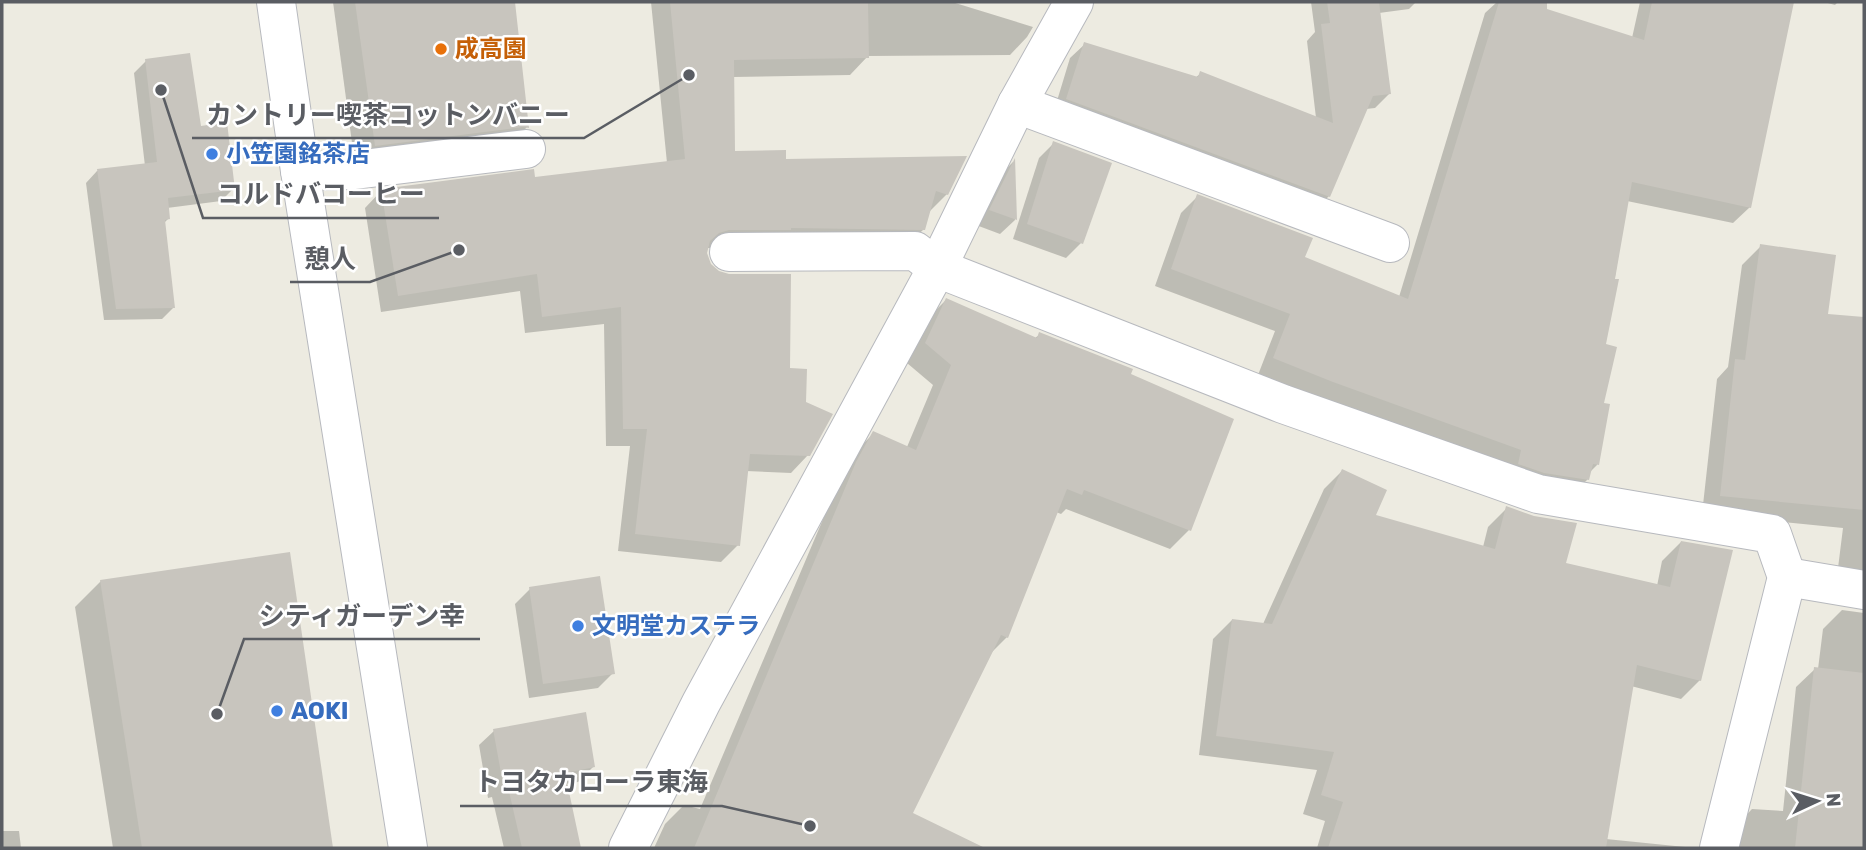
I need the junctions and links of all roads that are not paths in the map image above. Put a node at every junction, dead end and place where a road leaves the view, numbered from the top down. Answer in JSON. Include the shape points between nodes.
{"nodes":[{"id":1,"x":276,"y":2,"type":"edge"},
{"id":2,"x":1074,"y":2,"type":"edge"},
{"id":3,"x":1017,"y":104,"type":"junction"},
{"id":4,"x":526,"y":149,"type":"dead end"},
{"id":5,"x":300,"y":172,"type":"junction"},
{"id":6,"x":1390,"y":243,"type":"dead end"},
{"id":7,"x":729,"y":252,"type":"dead end"},
{"id":8,"x":937,"y":268,"type":"junction"},
{"id":9,"x":1787,"y":578,"type":"junction"},
{"id":10,"x":1864,"y":590,"type":"edge"},
{"id":11,"x":408,"y":848,"type":"edge"},
{"id":12,"x":628,"y":848,"type":"edge"},
{"id":13,"x":1719,"y":848,"type":"edge"}],
"edges":[{"from":1,"to":5,"type":"street"},
{"from":2,"to":3,"type":"street"},
{"from":3,"to":6,"type":"street"},
{"from":3,"to":8,"type":"street"},
{"from":4,"to":5,"type":"street","via":[[355,170]]},
{"from":5,"to":11,"type":"street"},
{"from":7,"to":8,"type":"street","via":[[915,251]]},
{"from":8,"to":9,"type":"street","via":[[1283,404],[1538,494],[1772,534]]},
{"from":8,"to":12,"type":"street","via":[[701,703]]},
{"from":9,"to":10,"type":"street"},
{"from":9,"to":13,"type":"street"}]}
